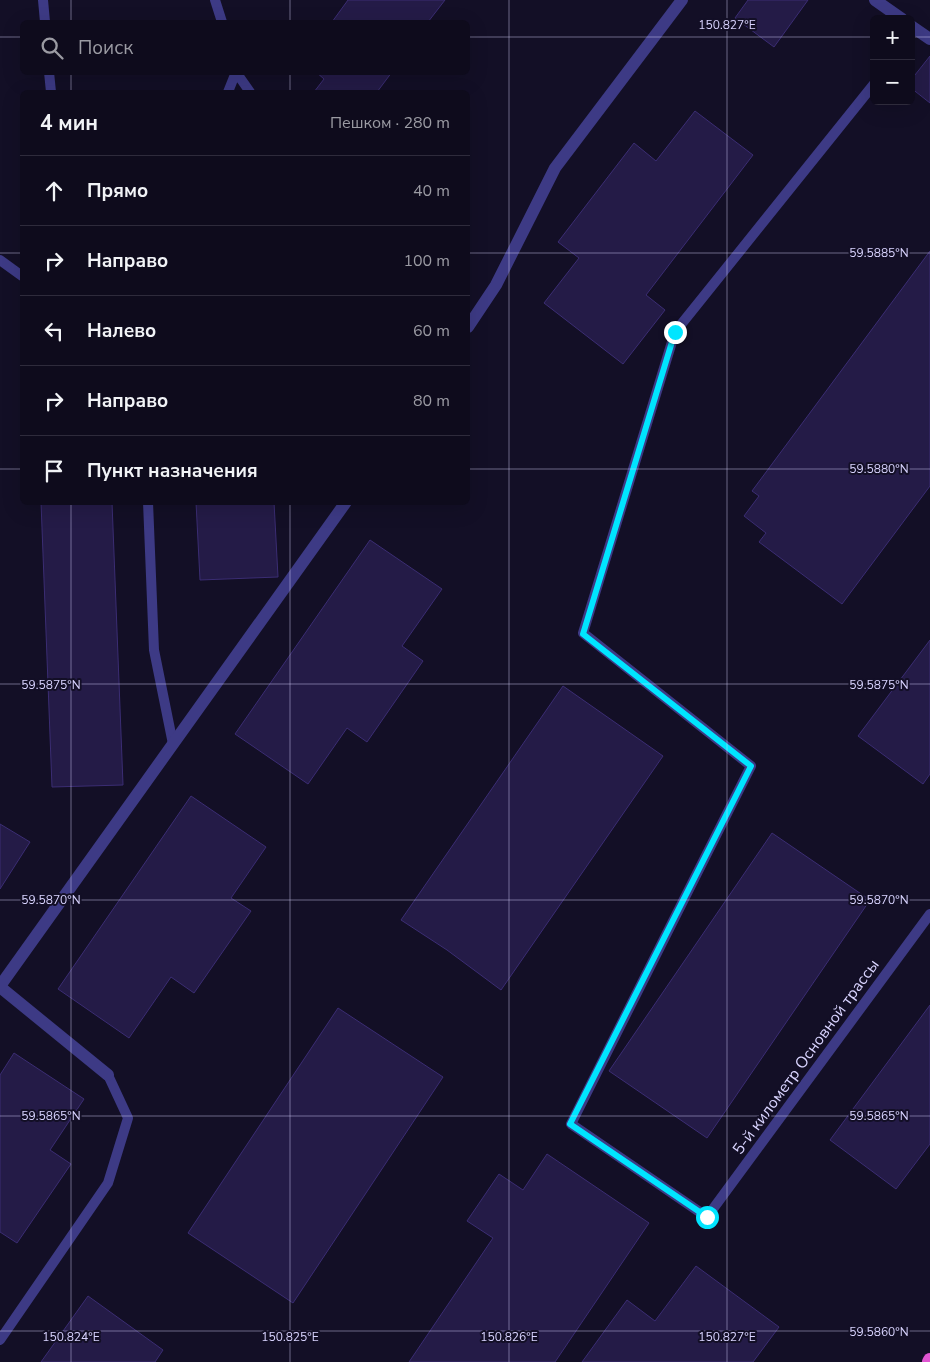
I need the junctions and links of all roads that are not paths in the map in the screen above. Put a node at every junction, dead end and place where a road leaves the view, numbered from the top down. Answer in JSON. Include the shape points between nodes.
{"nodes":[{"id":1,"x":43,"y":0,"type":"edge"},
{"id":2,"x":215,"y":0,"type":"edge"},
{"id":3,"x":682,"y":0,"type":"edge"},
{"id":4,"x":875,"y":0,"type":"edge"},
{"id":5,"x":896,"y":15,"type":"edge"},
{"id":6,"x":45,"y":20,"type":"edge"},
{"id":7,"x":221,"y":20,"type":"edge"},
{"id":8,"x":915,"y":32,"type":"edge"},
{"id":9,"x":930,"y":39,"type":"edge"},
{"id":10,"x":49,"y":75,"type":"edge"},
{"id":11,"x":235,"y":75,"type":"edge"},
{"id":12,"x":238,"y":75,"type":"edge"},
{"id":13,"x":870,"y":89,"type":"edge"},
{"id":14,"x":51,"y":90,"type":"edge"},
{"id":15,"x":229,"y":90,"type":"edge"},
{"id":16,"x":249,"y":90,"type":"edge"},
{"id":17,"x":0,"y":260,"type":"edge"},
{"id":18,"x":20,"y":275,"type":"edge"},
{"id":19,"x":470,"y":324,"type":"edge"},
{"id":20,"x":148,"y":505,"type":"edge"},
{"id":21,"x":344,"y":505,"type":"edge"},
{"id":22,"x":173,"y":744,"type":"junction"},
{"id":23,"x":930,"y":914,"type":"edge"},
{"id":24,"x":0,"y":986,"type":"edge"},
{"id":25,"x":108,"y":1075,"type":"joint"},
{"id":26,"x":0,"y":1340,"type":"edge"}],
"edges":[{"from":1,"to":6,"type":"lane"},
{"from":2,"to":7,"type":"lane"},
{"from":3,"to":19,"type":"street","via":[[555,168],[496,285]]},
{"from":4,"to":5,"type":"street"},
{"from":8,"to":9,"type":"street"},
{"from":10,"to":14,"type":"lane"},
{"from":11,"to":15,"type":"lane"},
{"from":12,"to":16,"type":"lane"},
{"from":13,"to":23,"type":"lane","name":"5-й километр Основной трассы","via":[[675,332],[583,634],[751,766],[570,1124],[707,1217]]},
{"from":17,"to":18,"type":"lane"},
{"from":20,"to":22,"type":"lane","via":[[154,650]]},
{"from":21,"to":22,"type":"street"},
{"from":22,"to":24,"type":"street"},
{"from":24,"to":25,"type":"street"},
{"from":25,"to":26,"type":"lane","via":[[128,1118],[108,1183]]}]}
